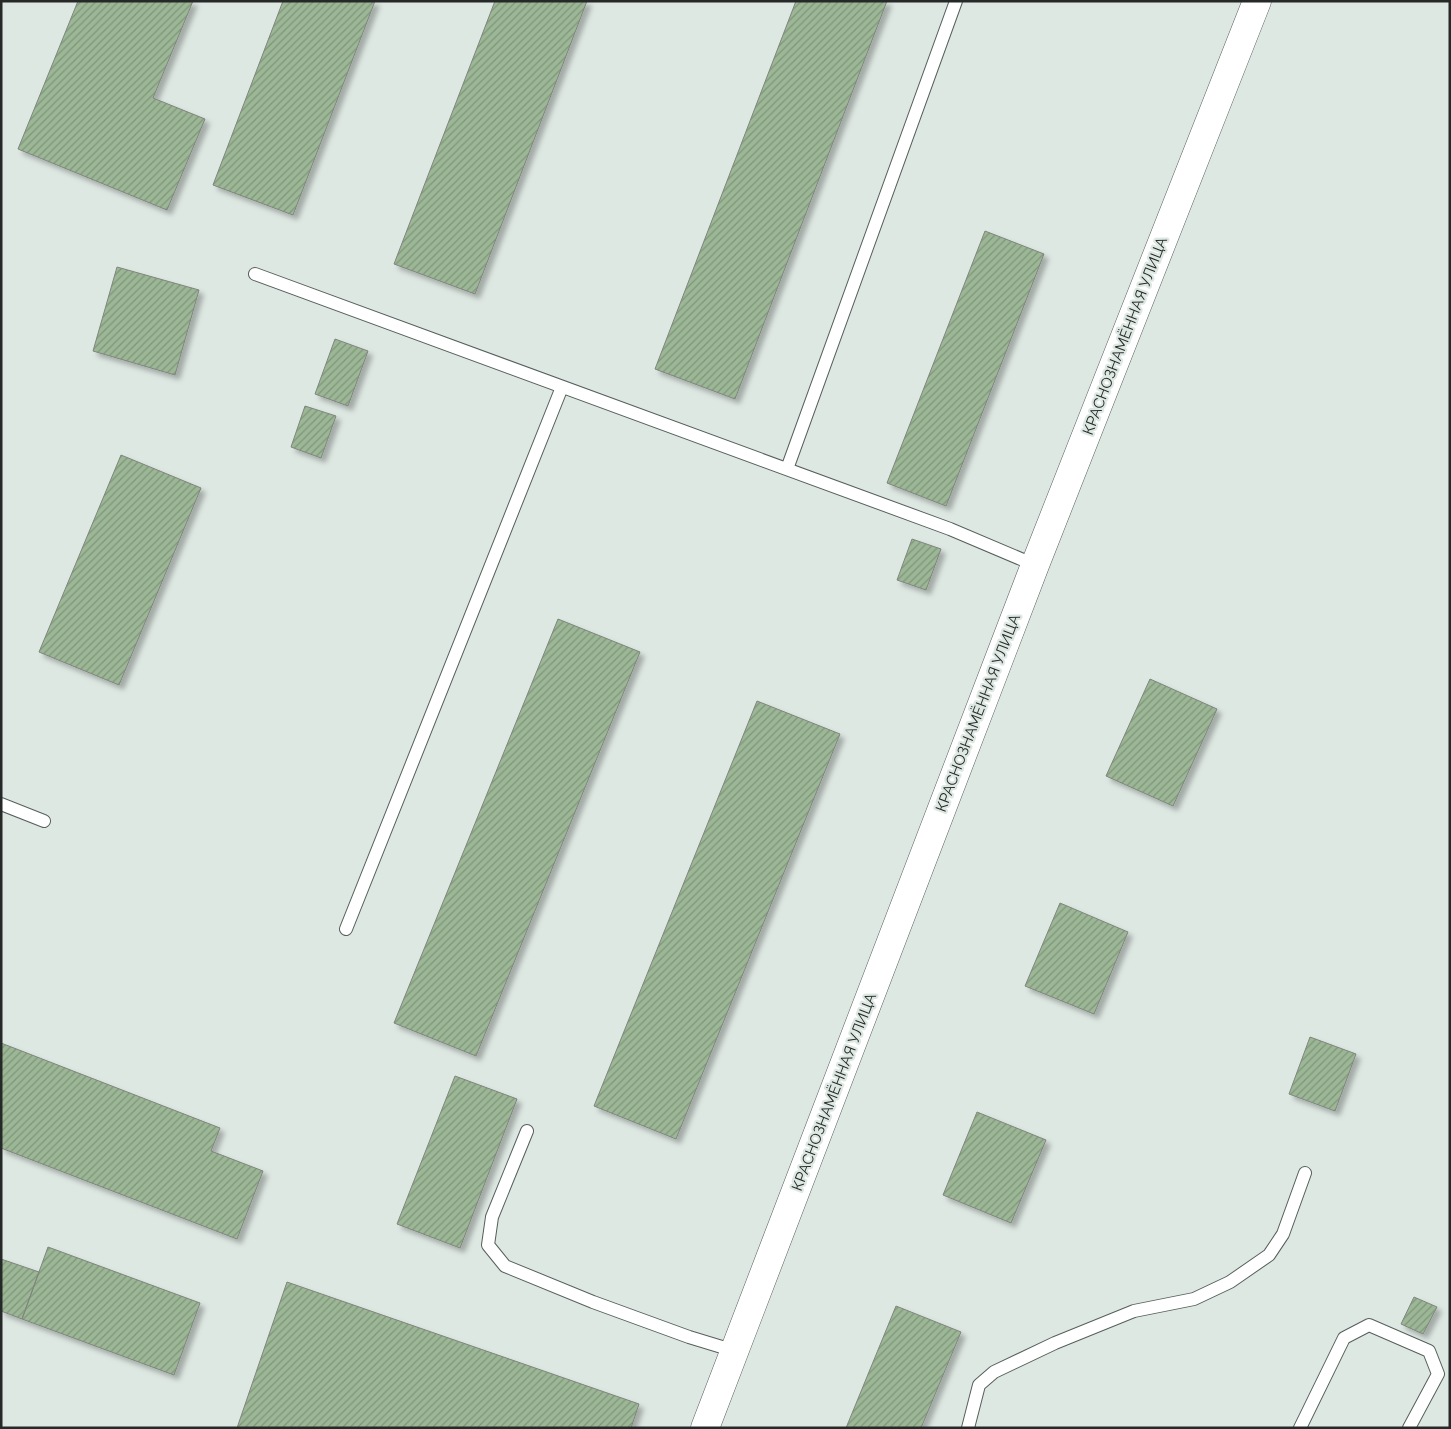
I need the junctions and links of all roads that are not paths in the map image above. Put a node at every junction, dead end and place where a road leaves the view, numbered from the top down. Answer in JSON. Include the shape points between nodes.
{"nodes":[{"id":1,"x":956,"y":1,"type":"edge"},
{"id":2,"x":1257,"y":1,"type":"edge"},
{"id":3,"x":254,"y":274,"type":"dead end"},
{"id":4,"x":562,"y":387,"type":"junction"},
{"id":5,"x":787,"y":469,"type":"junction"},
{"id":6,"x":1035,"y":564,"type":"junction"},
{"id":7,"x":1,"y":804,"type":"edge"},
{"id":8,"x":44,"y":821,"type":"dead end"},
{"id":9,"x":346,"y":929,"type":"dead end"},
{"id":10,"x":527,"y":1131,"type":"dead end"},
{"id":11,"x":1305,"y":1173,"type":"dead end"},
{"id":12,"x":735,"y":1351,"type":"junction"},
{"id":13,"x":705,"y":1428,"type":"edge"},
{"id":14,"x":968,"y":1428,"type":"edge"},
{"id":15,"x":1300,"y":1428,"type":"edge"},
{"id":16,"x":1409,"y":1428,"type":"edge"}],
"edges":[{"from":1,"to":5,"type":"lane"},
{"from":2,"to":6,"type":"main road","name":"КРАСНОЗНАМЁННАЯ УЛИЦА"},
{"from":3,"to":4,"type":"lane"},
{"from":4,"to":5,"type":"lane"},
{"from":4,"to":9,"type":"lane"},
{"from":5,"to":6,"type":"lane"},
{"from":6,"to":12,"type":"main road","name":"КРАСНОЗНАМЁННАЯ УЛИЦА"},
{"from":7,"to":8,"type":"lane"},
{"from":10,"to":12,"type":"lane","via":[[492,1217],[488,1245],[504,1266],[593,1302]]},
{"from":11,"to":14,"type":"lane","via":[[1283,1234],[1269,1255],[1230,1282],[1194,1299],[1134,1311],[994,1372],[979,1385]]},
{"from":12,"to":13,"type":"main road","name":"КРАСНОЗНАМЁННАЯ УЛИЦА"},
{"from":15,"to":16,"type":"lane","via":[[1344,1338],[1369,1325],[1429,1351],[1438,1374]]}]}
